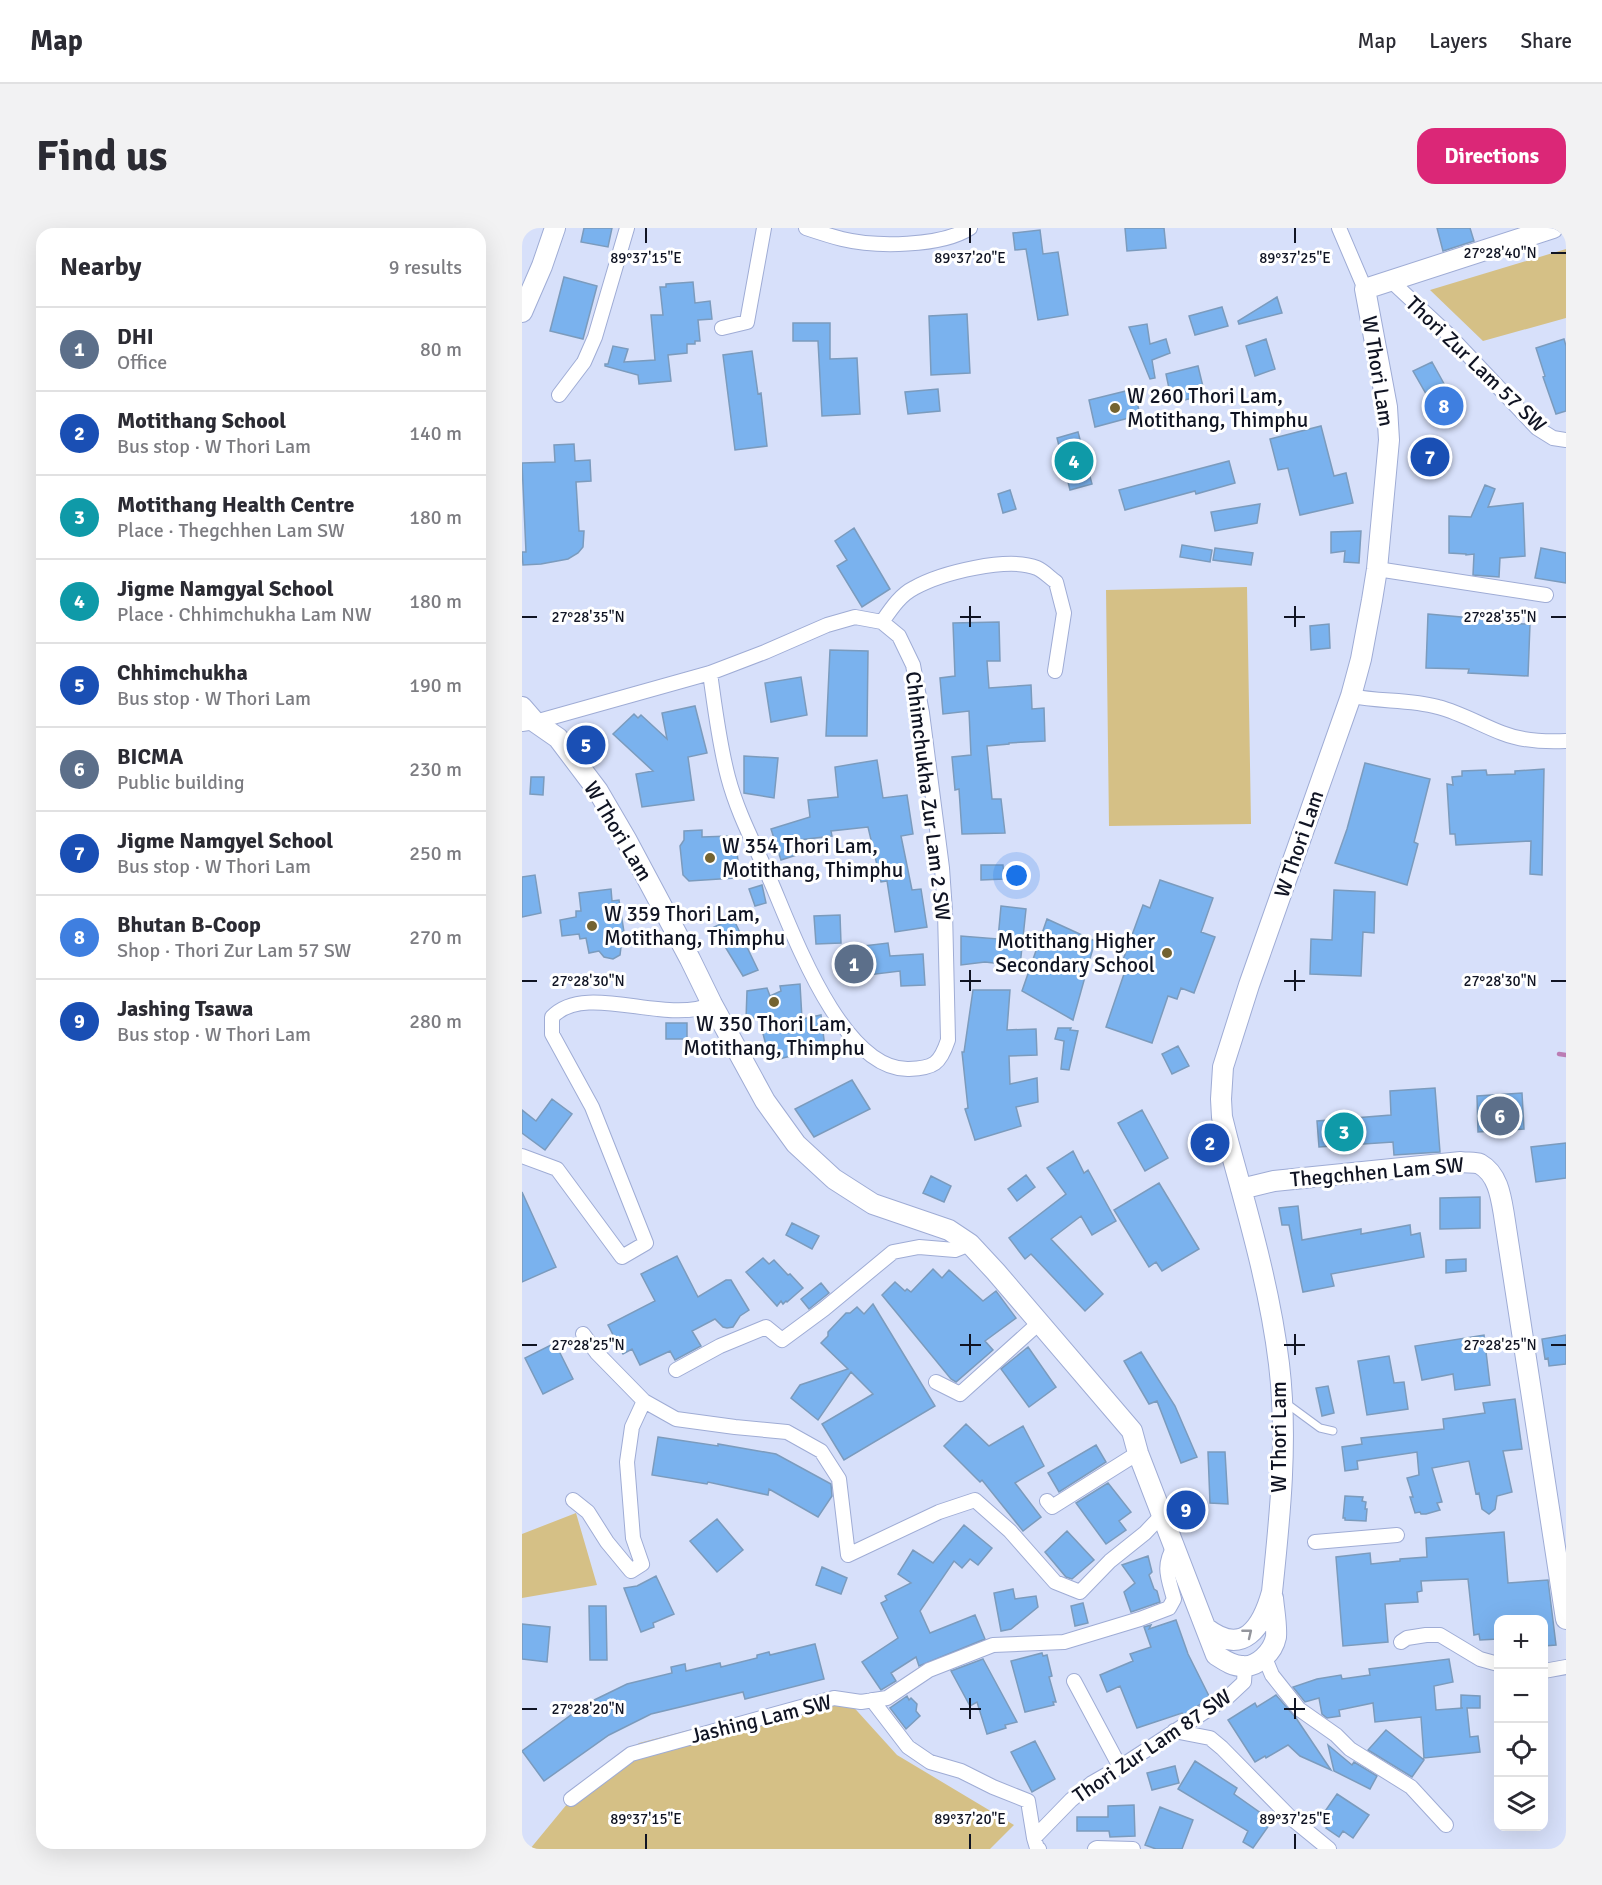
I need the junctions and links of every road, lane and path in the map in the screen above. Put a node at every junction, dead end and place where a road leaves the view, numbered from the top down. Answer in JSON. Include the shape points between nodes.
{"nodes":[{"id":1,"x":555,"y":228,"type":"edge"},
{"id":2,"x":627,"y":228,"type":"edge"},
{"id":3,"x":764,"y":228,"type":"edge"},
{"id":4,"x":806,"y":228,"type":"edge"},
{"id":5,"x":970,"y":228,"type":"edge"},
{"id":6,"x":1339,"y":228,"type":"edge"},
{"id":7,"x":1553,"y":228,"type":"edge"},
{"id":8,"x":1390,"y":280,"type":"junction"},
{"id":9,"x":1365,"y":290,"type":"junction"},
{"id":10,"x":522,"y":312,"type":"edge"},
{"id":11,"x":722,"y":328,"type":"dead end"},
{"id":12,"x":559,"y":394,"type":"dead end"},
{"id":13,"x":1566,"y":440,"type":"edge"},
{"id":14,"x":1377,"y":568,"type":"junction"},
{"id":15,"x":1546,"y":594,"type":"dead end"},
{"id":16,"x":882,"y":622,"type":"junction"},
{"id":17,"x":1055,"y":670,"type":"dead end"},
{"id":18,"x":710,"y":673,"type":"junction"},
{"id":19,"x":1352,"y":696,"type":"junction"},
{"id":20,"x":522,"y":707,"type":"edge"},
{"id":21,"x":529,"y":723,"type":"edge"},
{"id":22,"x":1566,"y":741,"type":"edge"},
{"id":23,"x":712,"y":1004,"type":"junction"},
{"id":24,"x":522,"y":1156,"type":"edge"},
{"id":25,"x":1241,"y":1189,"type":"junction"},
{"id":26,"x":970,"y":1244,"type":"junction"},
{"id":27,"x":1039,"y":1323,"type":"junction"},
{"id":28,"x":583,"y":1334,"type":"dead end"},
{"id":29,"x":676,"y":1370,"type":"dead end"},
{"id":30,"x":936,"y":1382,"type":"dead end"},
{"id":31,"x":1282,"y":1400,"type":"junction"},
{"id":32,"x":644,"y":1401,"type":"junction"},
{"id":33,"x":1334,"y":1431,"type":"dead end"},
{"id":34,"x":1138,"y":1453,"type":"junction"},
{"id":35,"x":573,"y":1500,"type":"dead end"},
{"id":36,"x":1047,"y":1501,"type":"dead end"},
{"id":37,"x":1163,"y":1515,"type":"junction"},
{"id":38,"x":1396,"y":1535,"type":"dead end"},
{"id":39,"x":1315,"y":1542,"type":"dead end"},
{"id":40,"x":1175,"y":1545,"type":"junction"},
{"id":41,"x":1272,"y":1592,"type":"junction"},
{"id":42,"x":1566,"y":1619,"type":"edge"},
{"id":43,"x":1206,"y":1628,"type":"junction"},
{"id":44,"x":1401,"y":1642,"type":"dead end"},
{"id":45,"x":1265,"y":1658,"type":"junction"},
{"id":46,"x":1494,"y":1663,"type":"edge"},
{"id":47,"x":1245,"y":1667,"type":"junction"},
{"id":48,"x":1566,"y":1667,"type":"edge"},
{"id":49,"x":1548,"y":1670,"type":"edge"},
{"id":50,"x":1074,"y":1681,"type":"dead end"},
{"id":51,"x":872,"y":1700,"type":"junction"},
{"id":52,"x":1174,"y":1731,"type":"junction"},
{"id":53,"x":1120,"y":1767,"type":"junction"},
{"id":54,"x":571,"y":1799,"type":"dead end"},
{"id":55,"x":1446,"y":1825,"type":"dead end"},
{"id":56,"x":1037,"y":1844,"type":"edge"},
{"id":57,"x":1095,"y":1849,"type":"edge"},
{"id":58,"x":1133,"y":1849,"type":"edge"},
{"id":59,"x":1329,"y":1849,"type":"edge"}],
"edges":[{"from":1,"to":10,"type":"main road"},
{"from":2,"to":12,"type":"street","via":[[595,337],[584,362]]},
{"from":3,"to":11,"type":"street","via":[[747,322]]},
{"from":4,"to":5,"type":"street","via":[[844,239],[904,245],[939,240]]},
{"from":6,"to":9,"type":"street"},
{"from":7,"to":8,"type":"main road","name":"W Thori Lam"},
{"from":8,"to":9,"type":"main road","name":"W Thori Lam"},
{"from":8,"to":13,"type":"street","name":"Thori Zur Lam 57 SW","via":[[1448,334],[1537,428],[1553,438]]},
{"from":9,"to":14,"type":"main road","name":"W Thori Lam","via":[[1388,407]]},
{"from":14,"to":15,"type":"street"},
{"from":14,"to":19,"type":"main road","name":"W Thori Lam"},
{"from":16,"to":17,"type":"street","via":[[913,588],[945,576],[972,568],[1011,564],[1037,568],[1056,582],[1064,613]]},
{"from":16,"to":18,"type":"street","via":[[855,617]]},
{"from":16,"to":18,"type":"street","name":"Chhimchukha Zur Lam 2 SW","via":[[899,636],[913,665],[942,868],[948,1040],[943,1056],[933,1065],[904,1069],[880,1062],[836,1017],[814,981],[740,818],[720,742]]},
{"from":18,"to":21,"type":"street"},
{"from":19,"to":22,"type":"street","via":[[1437,707],[1528,740]]},
{"from":19,"to":25,"type":"main road","name":"W Thori Lam","via":[[1223,1067],[1222,1117]]},
{"from":20,"to":21,"type":"main road","name":"W Thori Lam"},
{"from":21,"to":23,"type":"main road","name":"W Thori Lam","via":[[558,738],[597,791],[626,838]]},
{"from":23,"to":24,"type":"street","via":[[684,1011],[594,1002],[569,1004],[552,1017],[552,1034],[592,1107],[646,1244],[622,1257],[557,1168]]},
{"from":23,"to":26,"type":"main road","name":"W Thori Lam","via":[[778,1122],[815,1162],[873,1204],[949,1230]]},
{"from":25,"to":31,"type":"main road","name":"W Thori Lam","via":[[1271,1314]]},
{"from":25,"to":42,"type":"main road","name":"Thegchhen Lam SW","via":[[1274,1181],[1461,1162],[1479,1164],[1491,1175],[1499,1188],[1504,1215]]},
{"from":26,"to":27,"type":"main road","name":"W Thori Lam"},
{"from":26,"to":29,"type":"street","via":[[955,1250],[919,1247],[893,1252],[782,1340],[766,1327]]},
{"from":27,"to":30,"type":"street","via":[[960,1394]]},
{"from":27,"to":34,"type":"main road","name":"W Thori Lam","via":[[1132,1431]]},
{"from":28,"to":32,"type":"street"},
{"from":31,"to":33,"type":"lane","via":[[1320,1428]]},
{"from":31,"to":41,"type":"main road","name":"W Thori Lam","via":[[1282,1465]]},
{"from":32,"to":35,"type":"street","via":[[632,1427],[627,1462],[633,1538],[642,1564],[631,1571],[588,1512]]},
{"from":32,"to":37,"type":"street","via":[[676,1419],[787,1432],[821,1451],[839,1479],[848,1555],[939,1512],[975,1500],[1010,1531],[1055,1582],[1080,1592]]},
{"from":34,"to":36,"type":"street","via":[[1052,1507]]},
{"from":34,"to":37,"type":"main road","name":"W Thori Lam"},
{"from":37,"to":40,"type":"main road","name":"W Thori Lam"},
{"from":38,"to":39,"type":"street"},
{"from":40,"to":43,"type":"main road","name":"W Thori Lam"},
{"from":40,"to":51,"type":"street","name":"Jashing Lam SW","via":[[1167,1566],[1174,1599],[1169,1608],[1064,1642],[993,1645],[929,1670],[887,1698]]},
{"from":43,"to":41,"type":"main road","name":"W Thori Lam","one_way":true,"via":[[1224,1640],[1238,1641],[1262,1619]]},
{"from":41,"to":45,"type":"main road","name":"W Thori Lam","via":[[1276,1637]]},
{"from":43,"to":47,"type":"main road","name":"W Thori Lam","via":[[1216,1655]]},
{"from":44,"to":46,"type":"street","via":[[1440,1635]]},
{"from":45,"to":47,"type":"main road"},
{"from":45,"to":55,"type":"street","via":[[1272,1675],[1299,1709],[1350,1749],[1411,1787]]},
{"from":47,"to":52,"type":"street","name":"Thori Zur Lam 87 SW","via":[[1244,1682],[1229,1696]]},
{"from":48,"to":49,"type":"street"},
{"from":50,"to":53,"type":"street"},
{"from":51,"to":54,"type":"street","name":"Jashing Lam SW","via":[[826,1699],[631,1754]]},
{"from":51,"to":56,"type":"street","via":[[908,1747],[930,1762],[961,1771],[1028,1801]]},
{"from":52,"to":53,"type":"street","name":"Thori Zur Lam 87 SW"},
{"from":52,"to":59,"type":"street","via":[[1210,1738],[1290,1817]]},
{"from":53,"to":56,"type":"street","name":"Thori Zur Lam 87 SW","via":[[1071,1800]]},
{"from":57,"to":58,"type":"street"}]}
